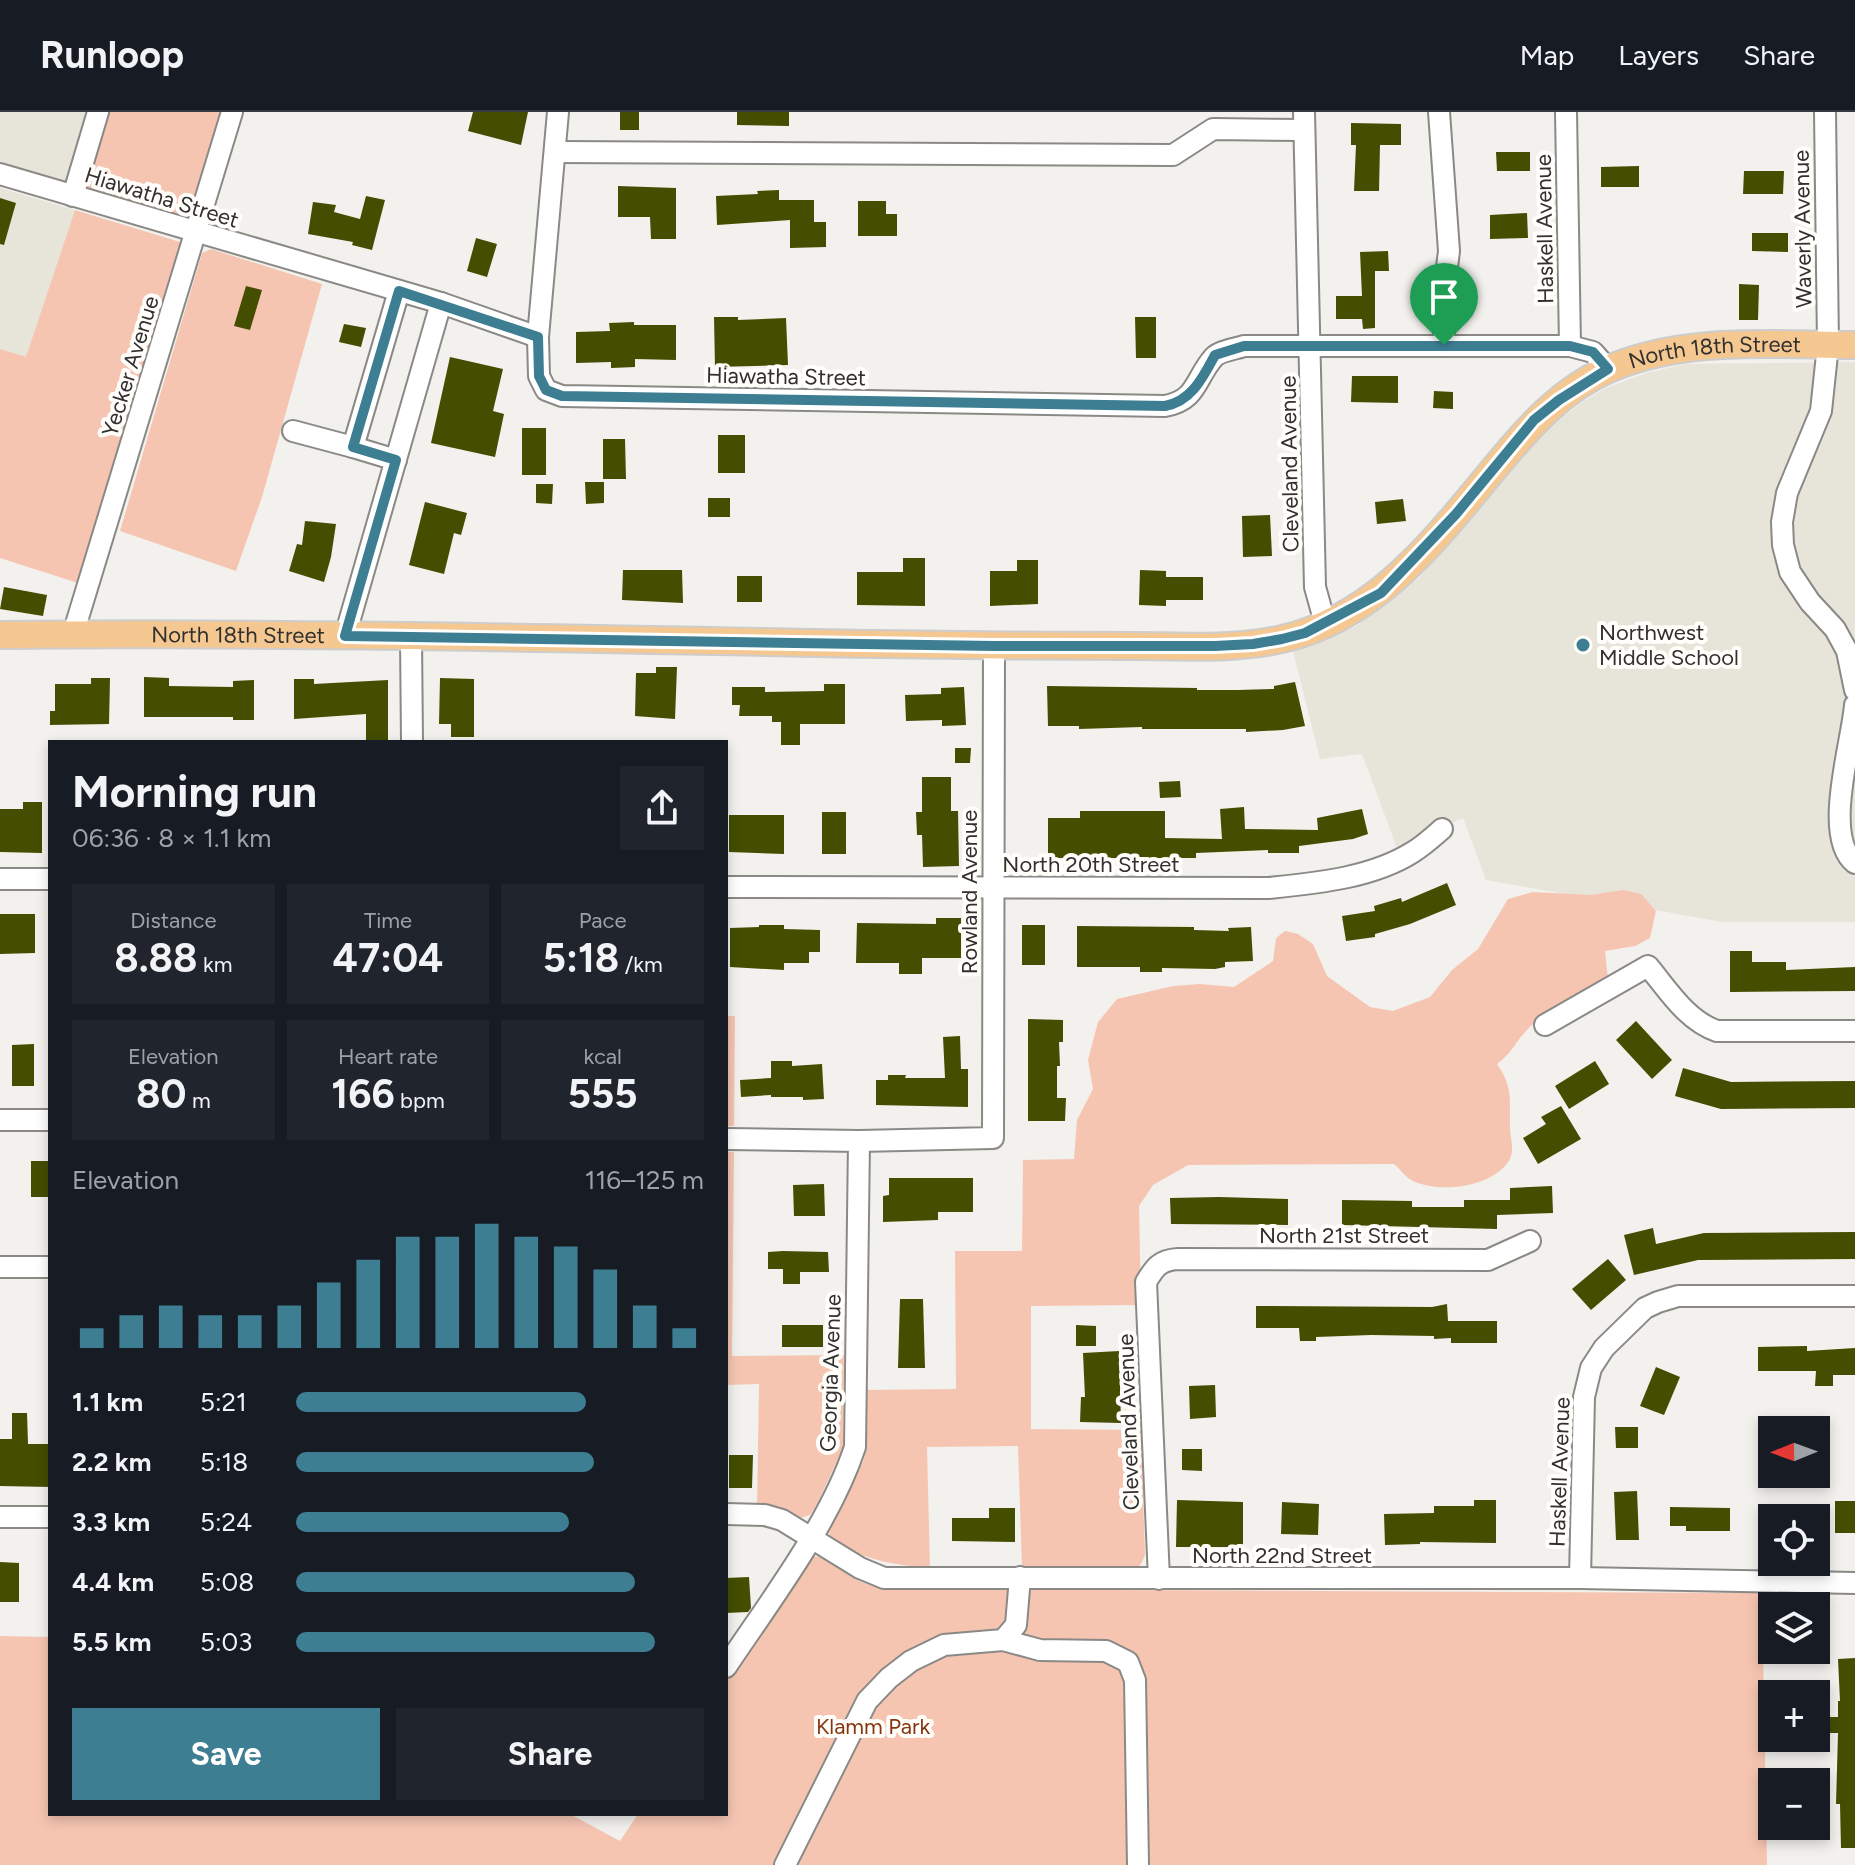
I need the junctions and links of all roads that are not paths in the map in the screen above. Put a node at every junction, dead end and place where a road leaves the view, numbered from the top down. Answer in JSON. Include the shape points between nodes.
{"nodes":[{"id":1,"x":98,"y":112,"type":"edge"},
{"id":2,"x":232,"y":112,"type":"edge"},
{"id":3,"x":558,"y":112,"type":"edge"},
{"id":4,"x":1439,"y":112,"type":"edge"},
{"id":5,"x":1566,"y":112,"type":"edge"},
{"id":6,"x":1825,"y":112,"type":"edge"},
{"id":7,"x":1304,"y":121,"type":"edge"},
{"id":8,"x":555,"y":152,"type":"junction"},
{"id":9,"x":0,"y":174,"type":"edge"},
{"id":10,"x":73,"y":196,"type":"junction"},
{"id":11,"x":197,"y":233,"type":"junction"},
{"id":12,"x":399,"y":291,"type":"junction"},
{"id":13,"x":441,"y":303,"type":"junction"},
{"id":14,"x":538,"y":337,"type":"junction"},
{"id":15,"x":1311,"y":345,"type":"junction"},
{"id":16,"x":1444,"y":345,"type":"junction"},
{"id":17,"x":1828,"y":345,"type":"junction"},
{"id":18,"x":1855,"y":345,"type":"edge"},
{"id":19,"x":1570,"y":346,"type":"junction"},
{"id":20,"x":1608,"y":369,"type":"junction"},
{"id":21,"x":293,"y":431,"type":"dead end"},
{"id":22,"x":353,"y":447,"type":"junction"},
{"id":23,"x":396,"y":460,"type":"junction"},
{"id":24,"x":1325,"y":623,"type":"junction"},
{"id":25,"x":73,"y":634,"type":"junction"},
{"id":26,"x":0,"y":635,"type":"edge"},
{"id":27,"x":345,"y":636,"type":"junction"},
{"id":28,"x":411,"y":637,"type":"junction"},
{"id":29,"x":994,"y":646,"type":"junction"},
{"id":30,"x":1855,"y":690,"type":"edge"},
{"id":31,"x":1855,"y":705,"type":"edge"},
{"id":32,"x":412,"y":740,"type":"edge"},
{"id":33,"x":1442,"y":829,"type":"dead end"},
{"id":34,"x":1855,"y":863,"type":"edge"},
{"id":35,"x":0,"y":879,"type":"edge"},
{"id":36,"x":48,"y":879,"type":"edge"},
{"id":37,"x":728,"y":887,"type":"edge"},
{"id":38,"x":993,"y":888,"type":"junction"},
{"id":39,"x":1545,"y":1025,"type":"dead end"},
{"id":40,"x":1855,"y":1031,"type":"edge"},
{"id":41,"x":0,"y":1120,"type":"edge"},
{"id":42,"x":48,"y":1120,"type":"edge"},
{"id":43,"x":728,"y":1139,"type":"edge"},
{"id":44,"x":859,"y":1141,"type":"junction"},
{"id":45,"x":1530,"y":1241,"type":"dead end"},
{"id":46,"x":1156,"y":1266,"type":"joint"},
{"id":47,"x":0,"y":1267,"type":"edge"},
{"id":48,"x":48,"y":1267,"type":"edge"},
{"id":49,"x":1855,"y":1296,"type":"edge"},
{"id":50,"x":728,"y":1514,"type":"edge"},
{"id":51,"x":0,"y":1517,"type":"edge"},
{"id":52,"x":48,"y":1517,"type":"edge"},
{"id":53,"x":811,"y":1539,"type":"junction"},
{"id":54,"x":1020,"y":1577,"type":"junction"},
{"id":55,"x":1580,"y":1578,"type":"junction"},
{"id":56,"x":1159,"y":1579,"type":"junction"},
{"id":57,"x":1855,"y":1583,"type":"edge"},
{"id":58,"x":1003,"y":1640,"type":"junction"},
{"id":59,"x":728,"y":1664,"type":"edge"},
{"id":60,"x":785,"y":1865,"type":"edge"},
{"id":61,"x":1138,"y":1865,"type":"edge"}],
"edges":[{"from":1,"to":10,"type":"street"},
{"from":2,"to":11,"type":"street","name":"Yecker Avenue"},
{"from":3,"to":8,"type":"street"},
{"from":4,"to":16,"type":"street","via":[[1449,251]]},
{"from":5,"to":19,"type":"street","name":"Haskell Avenue"},
{"from":6,"to":17,"type":"street","name":"Waverly Avenue"},
{"from":7,"to":8,"type":"street","via":[[1213,129],[1173,155]]},
{"from":7,"to":15,"type":"street","name":"Cleveland Avenue"},
{"from":8,"to":14,"type":"street"},
{"from":9,"to":10,"type":"street","name":"Hiawatha Street"},
{"from":10,"to":11,"type":"street","name":"Hiawatha Street"},
{"from":11,"to":12,"type":"street","name":"Hiawatha Street"},
{"from":11,"to":25,"type":"street","name":"Yecker Avenue"},
{"from":12,"to":13,"type":"street","name":"Hiawatha Street"},
{"from":12,"to":22,"type":"street"},
{"from":13,"to":14,"type":"street","name":"Hiawatha Street"},
{"from":13,"to":23,"type":"street"},
{"from":14,"to":15,"type":"street","name":"Hiawatha Street","via":[[539,376],[546,390],[562,396],[1165,406],[1187,396],[1215,355],[1244,346]]},
{"from":15,"to":16,"type":"street","name":"Hiawatha Street"},
{"from":15,"to":24,"type":"street","name":"Cleveland Avenue","via":[[1315,587]]},
{"from":16,"to":19,"type":"street","name":"Hiawatha Street"},
{"from":17,"to":18,"type":"main road","name":"North 18th Street"},
{"from":17,"to":20,"type":"main road","name":"North 18th Street","via":[[1698,347]]},
{"from":17,"to":30,"type":"street","name":"Waverly Avenue","via":[[1821,411],[1787,493],[1783,545],[1790,572],[1847,651]]},
{"from":19,"to":20,"type":"street","name":"Hiawatha Street","via":[[1593,352]]},
{"from":20,"to":24,"type":"main road","name":"North 18th Street","via":[[1534,420],[1381,593]]},
{"from":21,"to":22,"type":"street"},
{"from":22,"to":23,"type":"street"},
{"from":23,"to":27,"type":"street"},
{"from":24,"to":29,"type":"main road","name":"North 18th Street","via":[[1253,644]]},
{"from":25,"to":26,"type":"main road","name":"North 18th Street"},
{"from":25,"to":27,"type":"main road","name":"North 18th Street"},
{"from":27,"to":28,"type":"main road","name":"North 18th Street"},
{"from":28,"to":29,"type":"main road","name":"North 18th Street"},
{"from":28,"to":32,"type":"street"},
{"from":29,"to":38,"type":"street","name":"Rowland Avenue"},
{"from":31,"to":34,"type":"street","via":[[1838,813],[1841,837]]},
{"from":33,"to":38,"type":"street","name":"North 20th Street","via":[[1413,853],[1321,883],[1269,888]]},
{"from":35,"to":36,"type":"street"},
{"from":37,"to":38,"type":"street","name":"North 20th Street"},
{"from":38,"to":44,"type":"street","name":"Rowland Avenue","via":[[993,1138]]},
{"from":39,"to":40,"type":"street","via":[[1648,966],[1687,1012],[1717,1031]]},
{"from":41,"to":42,"type":"street"},
{"from":43,"to":44,"type":"street"},
{"from":44,"to":53,"type":"street","name":"Georgia Avenue","via":[[855,1447]]},
{"from":45,"to":46,"type":"street","name":"North 21st Street","via":[[1488,1260],[1165,1259]]},
{"from":46,"to":56,"type":"street","name":"Cleveland Avenue","via":[[1146,1282]]},
{"from":47,"to":48,"type":"street"},
{"from":49,"to":55,"type":"street","name":"Haskell Avenue","via":[[1678,1296],[1645,1308],[1623,1327],[1591,1368],[1584,1397]]},
{"from":50,"to":53,"type":"street","name":"North 22nd Street","via":[[782,1520]]},
{"from":51,"to":52,"type":"street"},
{"from":53,"to":54,"type":"street","name":"North 22nd Street","via":[[884,1578]]},
{"from":53,"to":59,"type":"street","name":"Georgia Avenue"},
{"from":54,"to":56,"type":"street","name":"North 22nd Street"},
{"from":54,"to":58,"type":"street","via":[[1016,1625]]},
{"from":55,"to":56,"type":"street","name":"North 22nd Street"},
{"from":55,"to":57,"type":"street","name":"North 22nd Street"},
{"from":58,"to":60,"type":"street","via":[[944,1645],[889,1678],[867,1701]]},
{"from":58,"to":61,"type":"street","via":[[1040,1650],[1106,1651],[1128,1662],[1135,1680]]}]}
